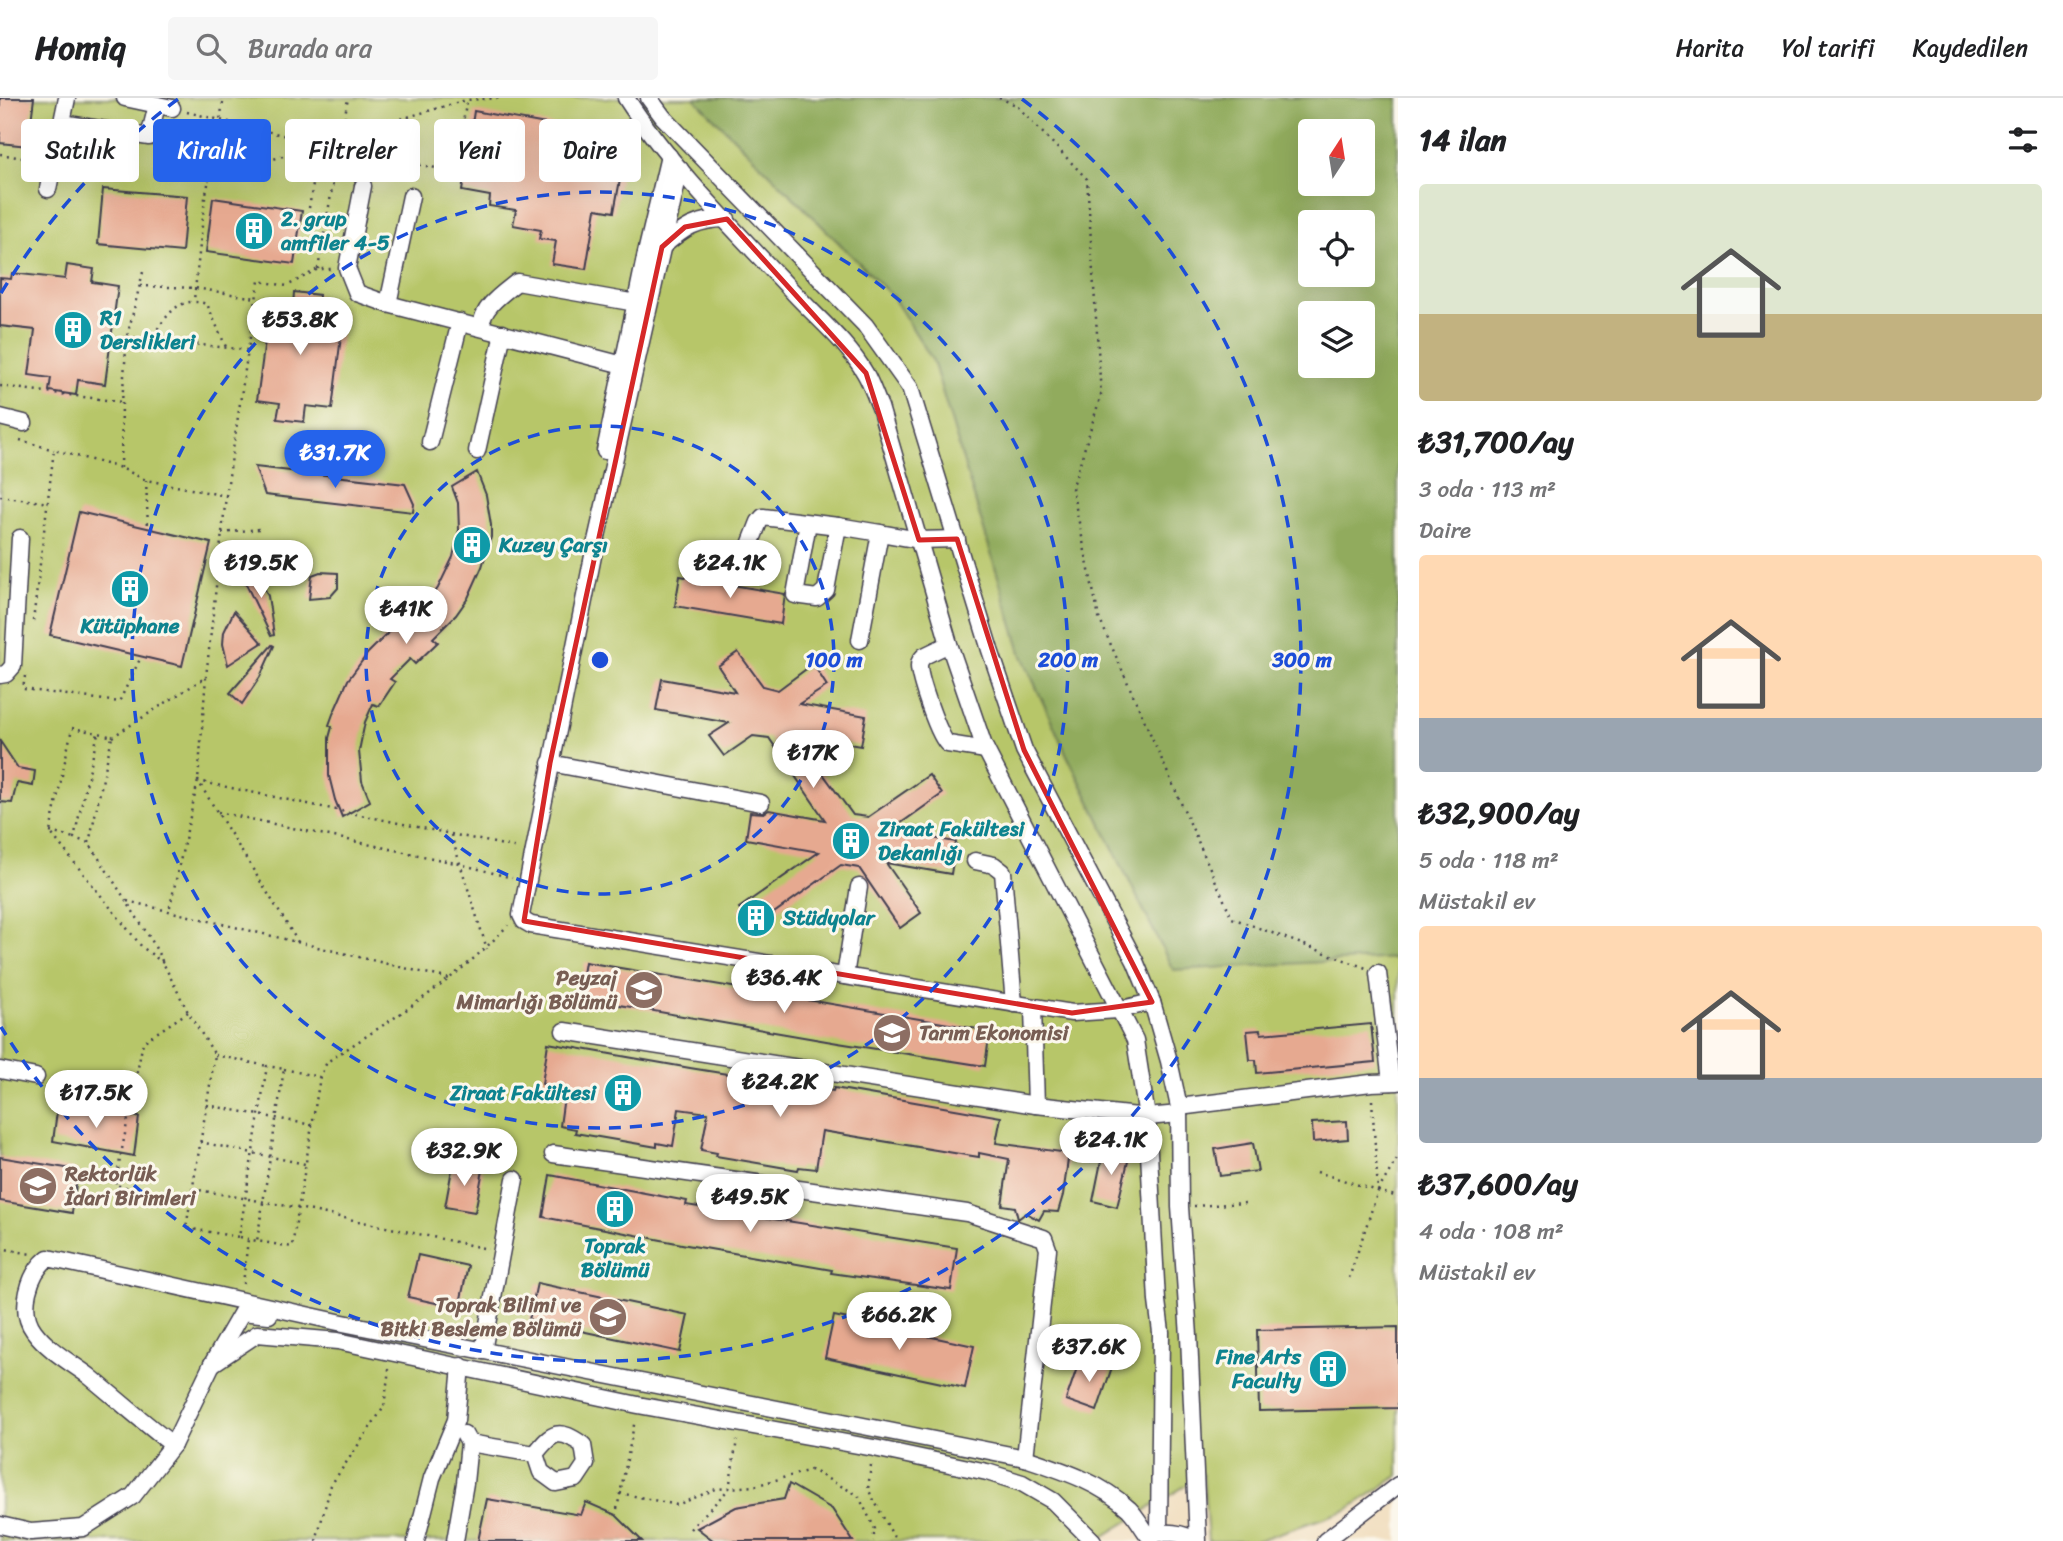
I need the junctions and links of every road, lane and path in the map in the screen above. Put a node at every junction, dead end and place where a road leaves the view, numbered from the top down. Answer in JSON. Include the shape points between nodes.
{"nodes":[{"id":1,"x":67,"y":98,"type":"edge"},
{"id":2,"x":125,"y":98,"type":"edge"},
{"id":3,"x":348,"y":98,"type":"edge"},
{"id":4,"x":502,"y":98,"type":"edge"},
{"id":5,"x":626,"y":98,"type":"edge"},
{"id":6,"x":649,"y":98,"type":"edge"},
{"id":7,"x":999,"y":98,"type":"edge"},
{"id":8,"x":467,"y":99,"type":"edge"},
{"id":9,"x":223,"y":103,"type":"dead end"},
{"id":10,"x":164,"y":106,"type":"junction"},
{"id":11,"x":409,"y":117,"type":"joint"},
{"id":12,"x":63,"y":119,"type":"edge"},
{"id":13,"x":210,"y":119,"type":"edge"},
{"id":14,"x":220,"y":119,"type":"edge"},
{"id":15,"x":344,"y":119,"type":"edge"},
{"id":16,"x":402,"y":119,"type":"edge"},
{"id":17,"x":139,"y":135,"type":"edge"},
{"id":18,"x":149,"y":137,"type":"junction"},
{"id":19,"x":153,"y":138,"type":"edge"},
{"id":20,"x":0,"y":155,"type":"edge"},
{"id":21,"x":21,"y":158,"type":"edge"},
{"id":22,"x":674,"y":162,"type":"junction"},
{"id":23,"x":420,"y":165,"type":"edge"},
{"id":24,"x":50,"y":182,"type":"edge"},
{"id":25,"x":209,"y":182,"type":"edge"},
{"id":26,"x":313,"y":182,"type":"edge"},
{"id":27,"x":334,"y":182,"type":"edge"},
{"id":28,"x":363,"y":186,"type":"dead end"},
{"id":29,"x":48,"y":189,"type":"dead end"},
{"id":30,"x":411,"y":196,"type":"dead end"},
{"id":31,"x":309,"y":208,"type":"dead end"},
{"id":32,"x":727,"y":219,"type":"junction"},
{"id":33,"x":662,"y":247,"type":"junction"},
{"id":34,"x":347,"y":268,"type":"junction"},
{"id":35,"x":318,"y":269,"type":"junction"},
{"id":36,"x":143,"y":272,"type":"dead end"},
{"id":37,"x":140,"y":286,"type":"junction"},
{"id":38,"x":195,"y":288,"type":"junction"},
{"id":39,"x":256,"y":298,"type":"junction"},
{"id":40,"x":194,"y":300,"type":"junction"},
{"id":41,"x":636,"y":303,"type":"junction"},
{"id":42,"x":388,"y":304,"type":"junction"},
{"id":43,"x":460,"y":322,"type":"junction"},
{"id":44,"x":481,"y":327,"type":"junction"},
{"id":45,"x":503,"y":333,"type":"junction"},
{"id":46,"x":127,"y":337,"type":"junction"},
{"id":47,"x":149,"y":340,"type":"junction"},
{"id":48,"x":226,"y":348,"type":"junction"},
{"id":49,"x":248,"y":350,"type":"junction"},
{"id":50,"x":623,"y":365,"type":"junction"},
{"id":51,"x":0,"y":386,"type":"edge"},
{"id":52,"x":122,"y":402,"type":"junction"},
{"id":53,"x":0,"y":417,"type":"edge"},
{"id":54,"x":24,"y":423,"type":"dead end"},
{"id":55,"x":11,"y":437,"type":"dead end"},
{"id":56,"x":430,"y":442,"type":"dead end"},
{"id":57,"x":54,"y":450,"type":"junction"},
{"id":58,"x":477,"y":451,"type":"dead end"},
{"id":59,"x":121,"y":468,"type":"junction"},
{"id":60,"x":146,"y":480,"type":"junction"},
{"id":61,"x":0,"y":496,"type":"edge"},
{"id":62,"x":226,"y":496,"type":"junction"},
{"id":63,"x":48,"y":503,"type":"junction"},
{"id":64,"x":808,"y":523,"type":"junction"},
{"id":65,"x":838,"y":526,"type":"junction"},
{"id":66,"x":148,"y":528,"type":"dead end"},
{"id":67,"x":259,"y":529,"type":"dead end"},
{"id":68,"x":222,"y":533,"type":"junction"},
{"id":69,"x":880,"y":533,"type":"junction"},
{"id":70,"x":20,"y":538,"type":"dead end"},
{"id":71,"x":957,"y":539,"type":"junction"},
{"id":72,"x":919,"y":540,"type":"junction"},
{"id":73,"x":746,"y":555,"type":"dead end"},
{"id":74,"x":32,"y":623,"type":"dead end"},
{"id":75,"x":860,"y":640,"type":"dead end"},
{"id":76,"x":950,"y":644,"type":"junction"},
{"id":77,"x":141,"y":657,"type":"dead end"},
{"id":78,"x":0,"y":675,"type":"edge"},
{"id":79,"x":25,"y":676,"type":"dead end"},
{"id":80,"x":206,"y":677,"type":"junction"},
{"id":81,"x":98,"y":733,"type":"junction"},
{"id":82,"x":112,"y":737,"type":"junction"},
{"id":83,"x":986,"y":750,"type":"junction"},
{"id":84,"x":550,"y":763,"type":"junction"},
{"id":85,"x":198,"y":781,"type":"junction"},
{"id":86,"x":761,"y":803,"type":"dead end"},
{"id":87,"x":217,"y":812,"type":"junction"},
{"id":88,"x":50,"y":832,"type":"junction"},
{"id":89,"x":450,"y":834,"type":"junction"},
{"id":90,"x":74,"y":838,"type":"junction"},
{"id":91,"x":89,"y":843,"type":"junction"},
{"id":92,"x":524,"y":849,"type":"joint"},
{"id":93,"x":975,"y":861,"type":"dead end"},
{"id":94,"x":460,"y":864,"type":"junction"},
{"id":95,"x":518,"y":880,"type":"dead end"},
{"id":96,"x":859,"y":887,"type":"dead end"},
{"id":97,"x":126,"y":900,"type":"junction"},
{"id":98,"x":169,"y":911,"type":"junction"},
{"id":99,"x":509,"y":924,"type":"dead end"},
{"id":100,"x":298,"y":942,"type":"junction"},
{"id":101,"x":487,"y":949,"type":"junction"},
{"id":102,"x":163,"y":963,"type":"junction"},
{"id":103,"x":1378,"y":973,"type":"joint"},
{"id":104,"x":845,"y":976,"type":"junction"},
{"id":105,"x":450,"y":979,"type":"junction"},
{"id":106,"x":1152,"y":1002,"type":"junction"},
{"id":107,"x":1014,"y":1004,"type":"junction"},
{"id":108,"x":1033,"y":1008,"type":"junction"},
{"id":109,"x":1118,"y":1010,"type":"junction"},
{"id":110,"x":188,"y":1012,"type":"junction"},
{"id":111,"x":564,"y":1031,"type":"dead end"},
{"id":112,"x":215,"y":1055,"type":"junction"},
{"id":113,"x":267,"y":1066,"type":"junction"},
{"id":114,"x":284,"y":1069,"type":"junction"},
{"id":115,"x":0,"y":1070,"type":"edge"},
{"id":116,"x":36,"y":1077,"type":"dead end"},
{"id":117,"x":320,"y":1077,"type":"junction"},
{"id":118,"x":1395,"y":1082,"type":"edge"},
{"id":119,"x":1371,"y":1083,"type":"junction"},
{"id":120,"x":207,"y":1105,"type":"junction"},
{"id":121,"x":1036,"y":1105,"type":"junction"},
{"id":122,"x":1179,"y":1111,"type":"junction"},
{"id":123,"x":259,"y":1115,"type":"junction"},
{"id":124,"x":1147,"y":1117,"type":"junction"},
{"id":125,"x":276,"y":1119,"type":"junction"},
{"id":126,"x":312,"y":1125,"type":"junction"},
{"id":127,"x":200,"y":1142,"type":"junction"},
{"id":128,"x":253,"y":1153,"type":"junction"},
{"id":129,"x":553,"y":1154,"type":"dead end"},
{"id":130,"x":270,"y":1157,"type":"junction"},
{"id":131,"x":1398,"y":1157,"type":"edge"},
{"id":132,"x":306,"y":1164,"type":"junction"},
{"id":133,"x":1317,"y":1172,"type":"dead end"},
{"id":134,"x":515,"y":1179,"type":"dead end"},
{"id":135,"x":193,"y":1189,"type":"junction"},
{"id":136,"x":1378,"y":1191,"type":"junction"},
{"id":137,"x":1398,"y":1196,"type":"edge"},
{"id":138,"x":246,"y":1198,"type":"junction"},
{"id":139,"x":191,"y":1200,"type":"junction"},
{"id":140,"x":263,"y":1202,"type":"junction"},
{"id":141,"x":1246,"y":1203,"type":"dead end"},
{"id":142,"x":1180,"y":1207,"type":"junction"},
{"id":143,"x":298,"y":1208,"type":"junction"},
{"id":144,"x":239,"y":1237,"type":"junction"},
{"id":145,"x":248,"y":1239,"type":"junction"},
{"id":146,"x":257,"y":1241,"type":"junction"},
{"id":147,"x":0,"y":1248,"type":"edge"},
{"id":148,"x":501,"y":1252,"type":"junction"},
{"id":149,"x":48,"y":1258,"type":"junction"},
{"id":150,"x":1349,"y":1278,"type":"dead end"},
{"id":151,"x":242,"y":1300,"type":"junction"},
{"id":152,"x":338,"y":1322,"type":"junction"},
{"id":153,"x":483,"y":1351,"type":"junction"},
{"id":154,"x":392,"y":1352,"type":"junction"},
{"id":155,"x":212,"y":1364,"type":"junction"},
{"id":156,"x":461,"y":1366,"type":"junction"},
{"id":157,"x":638,"y":1405,"type":"junction"},
{"id":158,"x":456,"y":1420,"type":"junction"},
{"id":159,"x":740,"y":1422,"type":"junction"},
{"id":160,"x":469,"y":1443,"type":"junction"},
{"id":161,"x":173,"y":1445,"type":"junction"},
{"id":162,"x":874,"y":1448,"type":"junction"},
{"id":163,"x":536,"y":1454,"type":"dead end"},
{"id":164,"x":1025,"y":1458,"type":"junction"},
{"id":165,"x":1398,"y":1485,"type":"edge"},
{"id":166,"x":729,"y":1489,"type":"junction"},
{"id":167,"x":868,"y":1489,"type":"junction"},
{"id":168,"x":620,"y":1493,"type":"junction"},
{"id":169,"x":858,"y":1495,"type":"junction"},
{"id":170,"x":617,"y":1509,"type":"dead end"},
{"id":171,"x":0,"y":1525,"type":"edge"},
{"id":172,"x":690,"y":1529,"type":"dead end"},
{"id":173,"x":1149,"y":1536,"type":"edge"},
{"id":174,"x":316,"y":1541,"type":"edge"},
{"id":175,"x":416,"y":1541,"type":"edge"},
{"id":176,"x":455,"y":1541,"type":"edge"},
{"id":177,"x":873,"y":1541,"type":"edge"},
{"id":178,"x":896,"y":1541,"type":"edge"},
{"id":179,"x":1093,"y":1541,"type":"edge"},
{"id":180,"x":1198,"y":1541,"type":"edge"},
{"id":181,"x":1325,"y":1541,"type":"edge"}],
"edges":[{"from":1,"to":12,"type":"street"},
{"from":2,"to":10,"type":"street"},
{"from":3,"to":15,"type":"path"},
{"from":4,"to":8,"type":"path"},
{"from":5,"to":22,"type":"street"},
{"from":6,"to":71,"type":"street","via":[[865,325],[910,388]]},
{"from":7,"to":103,"type":"path","via":[[1016,105],[1087,179],[1101,395],[1072,489],[1099,618],[1231,918]]},
{"from":8,"to":11,"type":"path"},
{"from":8,"to":23,"type":"path","via":[[456,172]]},
{"from":9,"to":14,"type":"path"},
{"from":10,"to":13,"type":"path"},
{"from":10,"to":18,"type":"street"},
{"from":11,"to":16,"type":"path"},
{"from":17,"to":18,"type":"street"},
{"from":18,"to":19,"type":"path"},
{"from":20,"to":21,"type":"path"},
{"from":22,"to":32,"type":"street"},
{"from":22,"to":33,"type":"street"},
{"from":22,"to":41,"type":"street"},
{"from":24,"to":29,"type":"street"},
{"from":25,"to":38,"type":"path"},
{"from":26,"to":31,"type":"path"},
{"from":27,"to":35,"type":"path"},
{"from":28,"to":34,"type":"street"},
{"from":30,"to":42,"type":"street"},
{"from":32,"to":33,"type":"street","via":[[685,227]]},
{"from":32,"to":72,"type":"street","via":[[844,343],[866,373]]},
{"from":33,"to":84,"type":"street"},
{"from":34,"to":35,"type":"path"},
{"from":34,"to":42,"type":"street","via":[[357,293]]},
{"from":35,"to":39,"type":"path","via":[[287,286],[259,281]]},
{"from":36,"to":37,"type":"path"},
{"from":37,"to":38,"type":"path"},
{"from":37,"to":46,"type":"path"},
{"from":38,"to":39,"type":"path"},
{"from":38,"to":40,"type":"path"},
{"from":39,"to":49,"type":"path"},
{"from":40,"to":47,"type":"path","via":[[181,302]]},
{"from":40,"to":48,"type":"path","via":[[207,304]]},
{"from":41,"to":44,"type":"street","via":[[517,282],[491,303]]},
{"from":41,"to":50,"type":"street"},
{"from":42,"to":43,"type":"street"},
{"from":43,"to":44,"type":"street"},
{"from":43,"to":56,"type":"street"},
{"from":44,"to":45,"type":"street"},
{"from":45,"to":50,"type":"street"},
{"from":45,"to":58,"type":"street"},
{"from":46,"to":47,"type":"path"},
{"from":46,"to":52,"type":"path"},
{"from":47,"to":48,"type":"path"},
{"from":48,"to":49,"type":"path"},
{"from":49,"to":62,"type":"path"},
{"from":50,"to":92,"type":"street"},
{"from":51,"to":52,"type":"path"},
{"from":52,"to":59,"type":"path"},
{"from":53,"to":54,"type":"street"},
{"from":55,"to":57,"type":"path"},
{"from":57,"to":59,"type":"path"},
{"from":57,"to":63,"type":"path"},
{"from":59,"to":60,"type":"path"},
{"from":60,"to":62,"type":"path"},
{"from":60,"to":66,"type":"path"},
{"from":61,"to":63,"type":"path"},
{"from":62,"to":68,"type":"path"},
{"from":63,"to":74,"type":"path"},
{"from":64,"to":65,"type":"street"},
{"from":64,"to":65,"type":"street","via":[[795,596],[817,598],[827,590]]},
{"from":64,"to":73,"type":"street","via":[[763,517]]},
{"from":65,"to":69,"type":"street"},
{"from":67,"to":68,"type":"path"},
{"from":68,"to":80,"type":"path"},
{"from":69,"to":72,"type":"street"},
{"from":69,"to":75,"type":"street"},
{"from":70,"to":78,"type":"street","via":[[13,666]]},
{"from":71,"to":72,"type":"street"},
{"from":71,"to":106,"type":"street","via":[[1024,750]]},
{"from":72,"to":76,"type":"street"},
{"from":76,"to":83,"type":"street"},
{"from":76,"to":83,"type":"street","via":[[924,656],[919,667],[938,729],[948,744]]},
{"from":77,"to":79,"type":"path","via":[[119,702],[23,690]]},
{"from":80,"to":82,"type":"path"},
{"from":80,"to":85,"type":"path"},
{"from":81,"to":82,"type":"path"},
{"from":81,"to":88,"type":"path","via":[[72,728]]},
{"from":81,"to":90,"type":"path"},
{"from":82,"to":91,"type":"path"},
{"from":83,"to":109,"type":"street"},
{"from":84,"to":86,"type":"street"},
{"from":84,"to":104,"type":"street","via":[[521,915],[524,921]]},
{"from":85,"to":87,"type":"path"},
{"from":85,"to":89,"type":"path"},
{"from":85,"to":98,"type":"path"},
{"from":87,"to":94,"type":"path"},
{"from":87,"to":100,"type":"path"},
{"from":88,"to":90,"type":"path"},
{"from":88,"to":102,"type":"path","via":[[142,947]]},
{"from":89,"to":92,"type":"path"},
{"from":89,"to":94,"type":"path"},
{"from":90,"to":91,"type":"path"},
{"from":91,"to":97,"type":"path"},
{"from":93,"to":107,"type":"street","via":[[1003,872]]},
{"from":94,"to":95,"type":"path"},
{"from":94,"to":101,"type":"path"},
{"from":96,"to":104,"type":"street"},
{"from":97,"to":98,"type":"path"},
{"from":97,"to":102,"type":"path"},
{"from":98,"to":100,"type":"path"},
{"from":99,"to":101,"type":"path"},
{"from":100,"to":105,"type":"path"},
{"from":101,"to":105,"type":"path"},
{"from":102,"to":110,"type":"path"},
{"from":103,"to":118,"type":"street"},
{"from":104,"to":107,"type":"street"},
{"from":105,"to":117,"type":"path","via":[[327,1062]]},
{"from":106,"to":109,"type":"street"},
{"from":106,"to":122,"type":"street"},
{"from":107,"to":108,"type":"street"},
{"from":108,"to":109,"type":"street","via":[[1072,1013]]},
{"from":108,"to":121,"type":"street"},
{"from":109,"to":124,"type":"street","via":[[1135,1040]]},
{"from":110,"to":112,"type":"path"},
{"from":110,"to":139,"type":"path","via":[[143,1042],[115,1185]]},
{"from":111,"to":121,"type":"street"},
{"from":112,"to":113,"type":"path"},
{"from":112,"to":120,"type":"path"},
{"from":113,"to":114,"type":"path"},
{"from":113,"to":123,"type":"path"},
{"from":114,"to":117,"type":"path"},
{"from":114,"to":125,"type":"path"},
{"from":115,"to":116,"type":"street"},
{"from":117,"to":126,"type":"path"},
{"from":118,"to":119,"type":"street"},
{"from":119,"to":122,"type":"street"},
{"from":119,"to":136,"type":"path"},
{"from":120,"to":123,"type":"path"},
{"from":120,"to":127,"type":"path"},
{"from":121,"to":124,"type":"street"},
{"from":122,"to":124,"type":"street"},
{"from":122,"to":142,"type":"street"},
{"from":123,"to":125,"type":"path"},
{"from":123,"to":128,"type":"path"},
{"from":124,"to":173,"type":"street","via":[[1161,1332]]},
{"from":125,"to":126,"type":"path"},
{"from":125,"to":130,"type":"path"},
{"from":126,"to":132,"type":"path"},
{"from":127,"to":128,"type":"path"},
{"from":127,"to":135,"type":"path"},
{"from":128,"to":130,"type":"path"},
{"from":128,"to":138,"type":"path"},
{"from":129,"to":164,"type":"street","via":[[967,1213],[1044,1238],[1048,1249]]},
{"from":130,"to":132,"type":"path"},
{"from":130,"to":140,"type":"path"},
{"from":131,"to":136,"type":"path"},
{"from":132,"to":143,"type":"path"},
{"from":133,"to":136,"type":"path"},
{"from":134,"to":148,"type":"street"},
{"from":135,"to":138,"type":"path"},
{"from":135,"to":139,"type":"path"},
{"from":136,"to":137,"type":"path"},
{"from":136,"to":150,"type":"path"},
{"from":138,"to":140,"type":"path"},
{"from":138,"to":144,"type":"path"},
{"from":139,"to":144,"type":"path","via":[[187,1228]]},
{"from":140,"to":143,"type":"path"},
{"from":140,"to":146,"type":"path"},
{"from":141,"to":142,"type":"path"},
{"from":142,"to":180,"type":"street"},
{"from":143,"to":146,"type":"path","via":[[292,1247]]},
{"from":143,"to":148,"type":"path"},
{"from":144,"to":145,"type":"path"},
{"from":145,"to":146,"type":"path"},
{"from":145,"to":151,"type":"path"},
{"from":147,"to":149,"type":"path"},
{"from":148,"to":153,"type":"street"},
{"from":149,"to":151,"type":"street"},
{"from":149,"to":161,"type":"street","via":[[38,1266],[27,1296],[33,1330]]},
{"from":151,"to":152,"type":"street"},
{"from":152,"to":153,"type":"street"},
{"from":152,"to":155,"type":"street","via":[[242,1312]]},
{"from":153,"to":164,"type":"street"},
{"from":154,"to":155,"type":"street","via":[[338,1341],[257,1334]]},
{"from":154,"to":156,"type":"street"},
{"from":154,"to":174,"type":"path","via":[[384,1407],[331,1485]]},
{"from":155,"to":161,"type":"street"},
{"from":156,"to":157,"type":"street"},
{"from":156,"to":158,"type":"street"},
{"from":157,"to":159,"type":"street"},
{"from":157,"to":168,"type":"path"},
{"from":158,"to":160,"type":"street"},
{"from":158,"to":175,"type":"street","via":[[432,1478]]},
{"from":159,"to":162,"type":"street"},
{"from":159,"to":166,"type":"path"},
{"from":160,"to":163,"type":"street"},
{"from":160,"to":176,"type":"street"},
{"from":161,"to":171,"type":"street","via":[[132,1496],[83,1528],[31,1532]]},
{"from":162,"to":167,"type":"path"},
{"from":162,"to":179,"type":"street","via":[[1023,1483],[1053,1501]]},
{"from":164,"to":173,"type":"street","via":[[1107,1492],[1130,1510]]},
{"from":165,"to":181,"type":"street"},
{"from":166,"to":168,"type":"path","via":[[716,1489],[677,1505]]},
{"from":166,"to":169,"type":"path","via":[[811,1470]]},
{"from":166,"to":172,"type":"path"},
{"from":167,"to":169,"type":"path"},
{"from":167,"to":178,"type":"path"},
{"from":168,"to":170,"type":"path"},
{"from":169,"to":177,"type":"path","via":[[875,1529]]},
{"from":173,"to":180,"type":"street","via":[[1174,1532]]}]}
